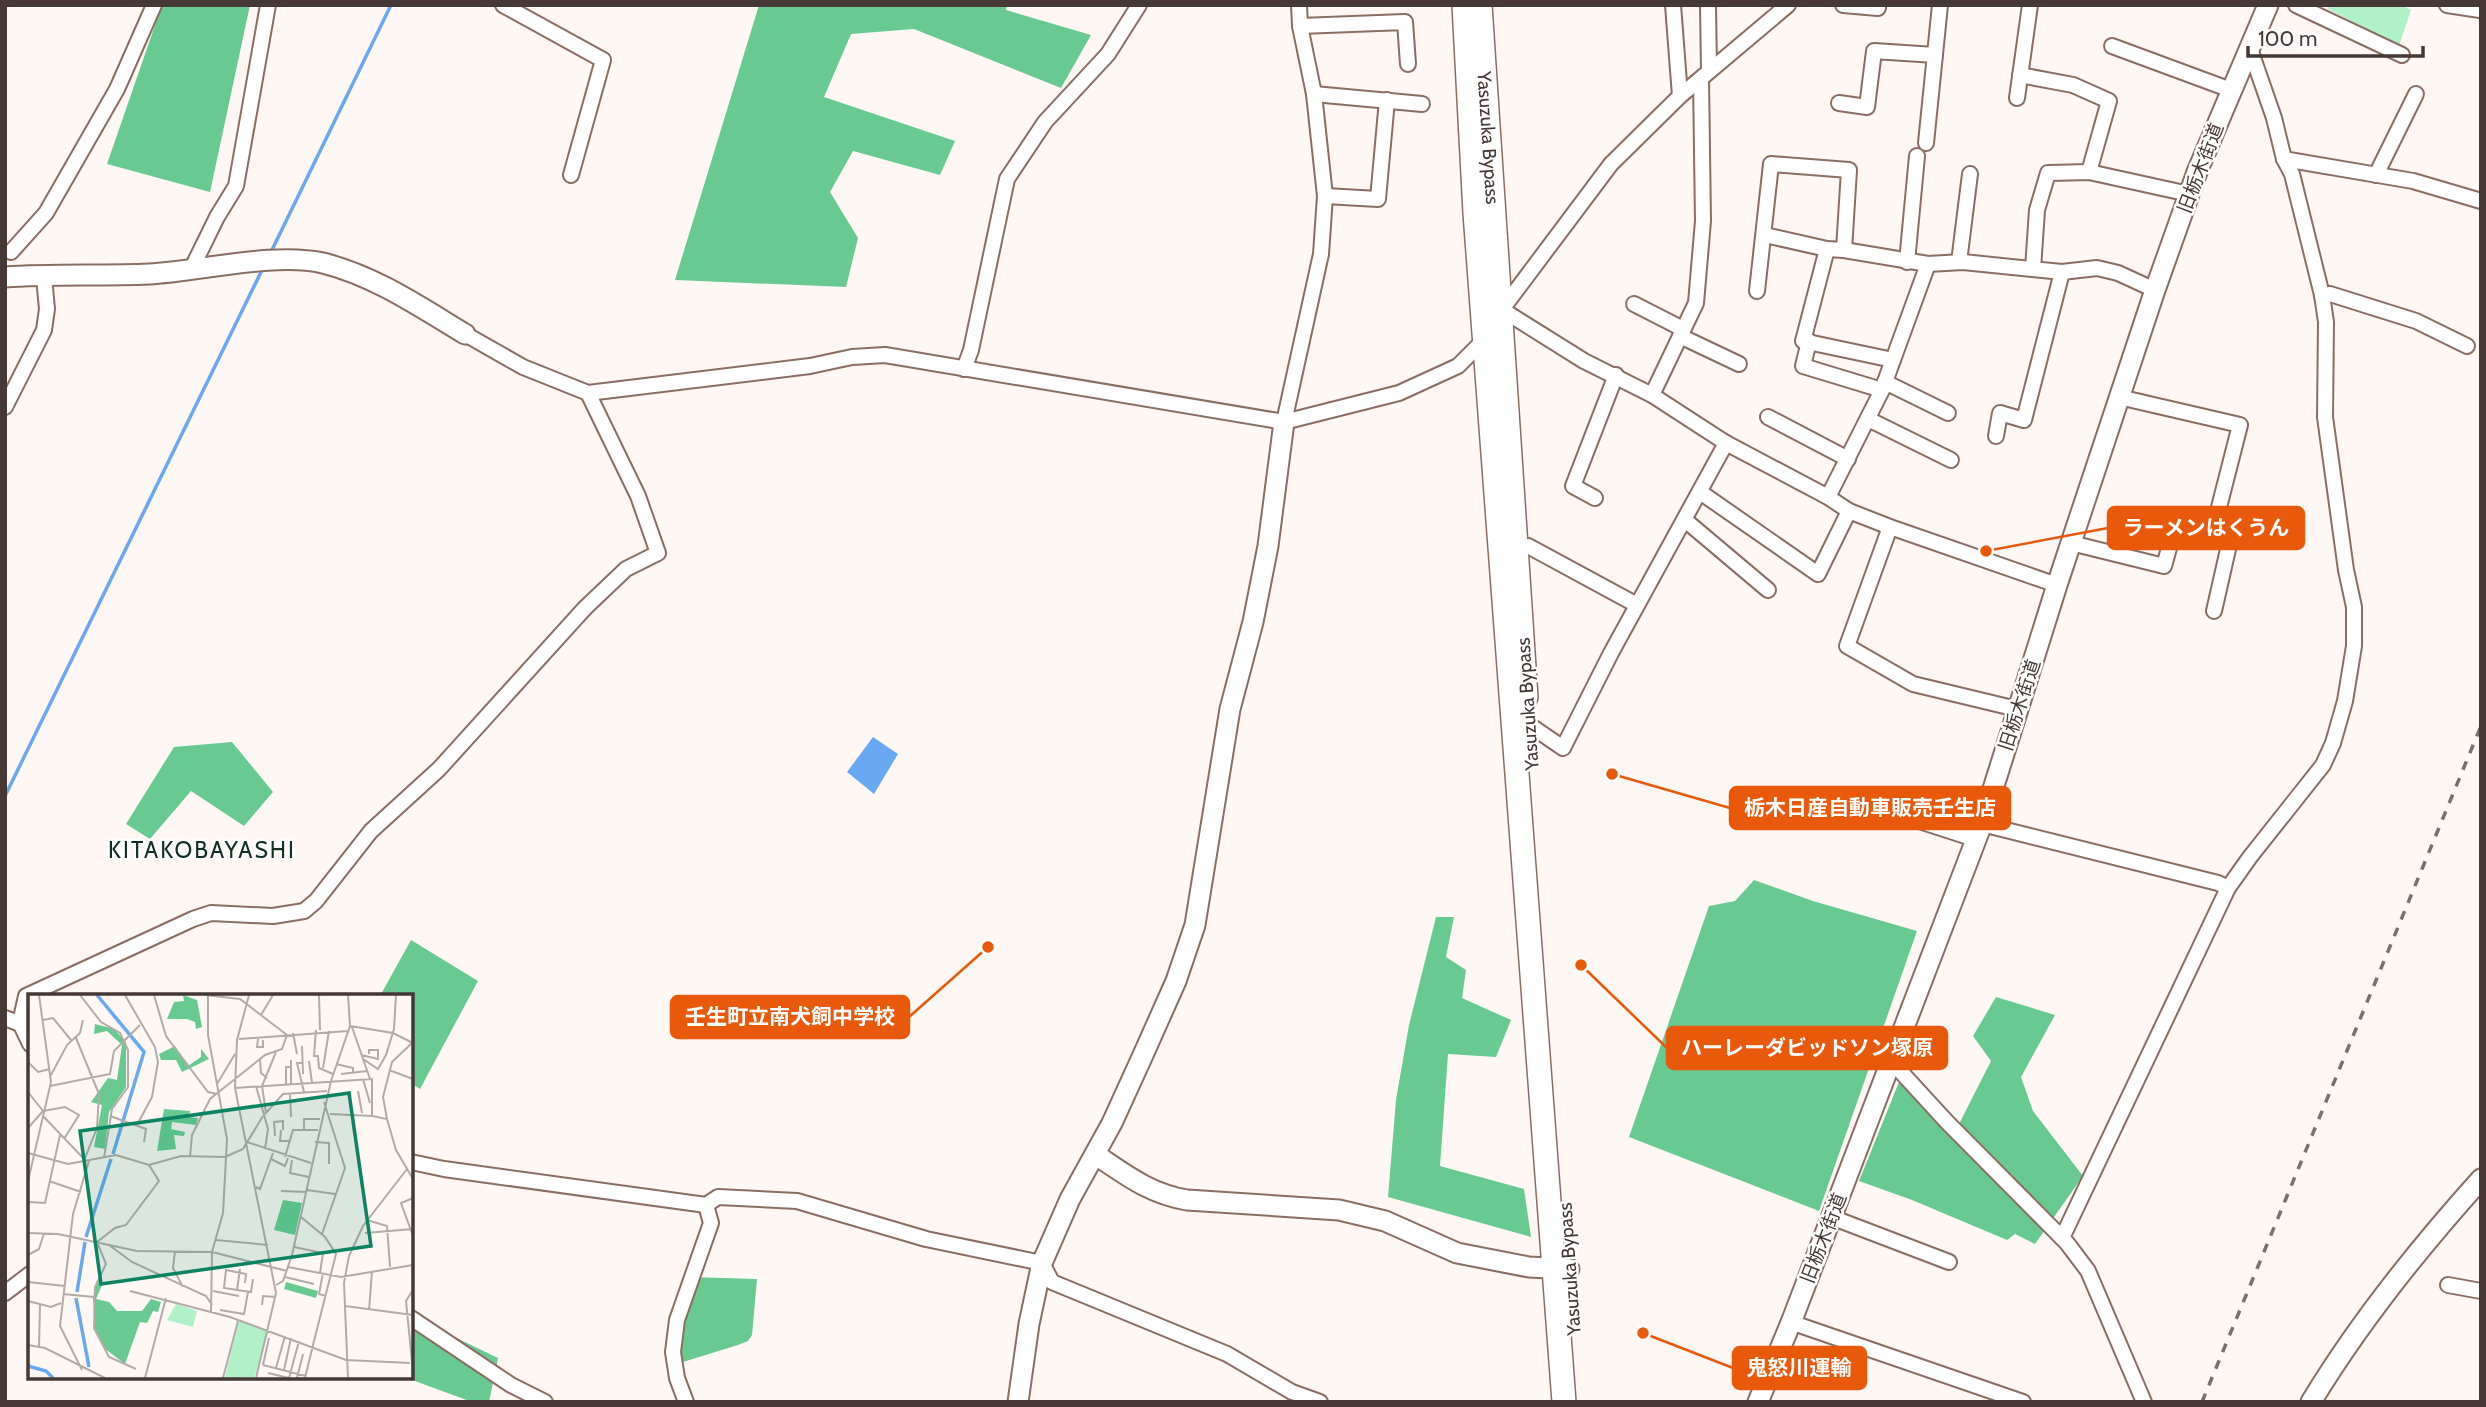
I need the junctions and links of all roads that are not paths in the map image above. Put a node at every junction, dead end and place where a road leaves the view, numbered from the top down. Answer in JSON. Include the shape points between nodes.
{"nodes":[{"id":1,"x":153,"y":5,"type":"edge"},
{"id":2,"x":268,"y":5,"type":"edge"},
{"id":3,"x":503,"y":5,"type":"edge"},
{"id":4,"x":1139,"y":5,"type":"edge"},
{"id":5,"x":1299,"y":5,"type":"edge"},
{"id":6,"x":1464,"y":5,"type":"edge"},
{"id":7,"x":1480,"y":5,"type":"edge"},
{"id":8,"x":1673,"y":5,"type":"edge"},
{"id":9,"x":1708,"y":5,"type":"edge"},
{"id":10,"x":1788,"y":5,"type":"edge"},
{"id":11,"x":1843,"y":5,"type":"edge"},
{"id":12,"x":1878,"y":5,"type":"edge"},
{"id":13,"x":1940,"y":5,"type":"edge"},
{"id":14,"x":2030,"y":5,"type":"edge"},
{"id":15,"x":2268,"y":5,"type":"edge"},
{"id":16,"x":2296,"y":5,"type":"edge"},
{"id":17,"x":2447,"y":5,"type":"edge"},
{"id":18,"x":1776,"y":10,"type":"edge"},
{"id":19,"x":2480,"y":10,"type":"edge"},
{"id":20,"x":529,"y":11,"type":"edge"},
{"id":21,"x":1300,"y":26,"type":"junction"},
{"id":22,"x":2112,"y":46,"type":"dead end"},
{"id":23,"x":2249,"y":46,"type":"junction"},
{"id":24,"x":1935,"y":55,"type":"junction"},
{"id":25,"x":2402,"y":55,"type":"dead end"},
{"id":26,"x":1408,"y":64,"type":"dead end"},
{"id":27,"x":1705,"y":75,"type":"junction"},
{"id":28,"x":2020,"y":75,"type":"junction"},
{"id":29,"x":2231,"y":90,"type":"junction"},
{"id":30,"x":1314,"y":94,"type":"junction"},
{"id":31,"x":2416,"y":94,"type":"dead end"},
{"id":32,"x":1680,"y":96,"type":"junction"},
{"id":33,"x":2017,"y":98,"type":"dead end"},
{"id":34,"x":1387,"y":100,"type":"junction"},
{"id":35,"x":1839,"y":103,"type":"dead end"},
{"id":36,"x":1422,"y":104,"type":"dead end"},
{"id":37,"x":1926,"y":143,"type":"dead end"},
{"id":38,"x":1917,"y":156,"type":"dead end"},
{"id":39,"x":2284,"y":159,"type":"junction"},
{"id":40,"x":2089,"y":172,"type":"junction"},
{"id":41,"x":1970,"y":174,"type":"dead end"},
{"id":42,"x":571,"y":175,"type":"dead end"},
{"id":43,"x":2376,"y":175,"type":"junction"},
{"id":44,"x":2189,"y":194,"type":"junction"},
{"id":45,"x":1325,"y":196,"type":"junction"},
{"id":46,"x":2481,"y":201,"type":"edge"},
{"id":47,"x":1765,"y":235,"type":"junction"},
{"id":48,"x":8,"y":249,"type":"edge"},
{"id":49,"x":1827,"y":249,"type":"junction"},
{"id":50,"x":1844,"y":250,"type":"junction"},
{"id":51,"x":1907,"y":262,"type":"junction"},
{"id":52,"x":1959,"y":262,"type":"junction"},
{"id":53,"x":1928,"y":264,"type":"junction"},
{"id":54,"x":2034,"y":269,"type":"junction"},
{"id":55,"x":191,"y":270,"type":"junction"},
{"id":56,"x":2062,"y":272,"type":"junction"},
{"id":57,"x":13,"y":277,"type":"edge"},
{"id":58,"x":44,"y":277,"type":"junction"},
{"id":59,"x":2155,"y":290,"type":"junction"},
{"id":60,"x":1757,"y":291,"type":"dead end"},
{"id":61,"x":2322,"y":295,"type":"junction"},
{"id":62,"x":1634,"y":304,"type":"dead end"},
{"id":63,"x":1501,"y":309,"type":"junction"},
{"id":64,"x":1682,"y":332,"type":"junction"},
{"id":65,"x":466,"y":334,"type":"joint"},
{"id":66,"x":1485,"y":341,"type":"junction"},
{"id":67,"x":1810,"y":341,"type":"junction"},
{"id":68,"x":2466,"y":346,"type":"dead end"},
{"id":69,"x":1893,"y":360,"type":"junction"},
{"id":70,"x":1739,"y":364,"type":"dead end"},
{"id":71,"x":964,"y":369,"type":"junction"},
{"id":72,"x":1616,"y":375,"type":"junction"},
{"id":73,"x":1884,"y":386,"type":"junction"},
{"id":74,"x":588,"y":393,"type":"junction"},
{"id":75,"x":1652,"y":396,"type":"junction"},
{"id":76,"x":2119,"y":397,"type":"junction"},
{"id":77,"x":5,"y":407,"type":"edge"},
{"id":78,"x":1948,"y":414,"type":"dead end"},
{"id":79,"x":1769,"y":417,"type":"dead end"},
{"id":80,"x":1868,"y":419,"type":"junction"},
{"id":81,"x":1284,"y":422,"type":"junction"},
{"id":82,"x":1996,"y":436,"type":"dead end"},
{"id":83,"x":1726,"y":443,"type":"junction"},
{"id":84,"x":1848,"y":459,"type":"junction"},
{"id":85,"x":1951,"y":460,"type":"dead end"},
{"id":86,"x":1700,"y":492,"type":"junction"},
{"id":87,"x":1828,"y":497,"type":"junction"},
{"id":88,"x":1595,"y":498,"type":"dead end"},
{"id":89,"x":1849,"y":511,"type":"junction"},
{"id":90,"x":1685,"y":520,"type":"junction"},
{"id":91,"x":1890,"y":527,"type":"junction"},
{"id":92,"x":2214,"y":527,"type":"junction"},
{"id":93,"x":2071,"y":543,"type":"junction"},
{"id":94,"x":1528,"y":546,"type":"dead end"},
{"id":95,"x":2057,"y":585,"type":"junction"},
{"id":96,"x":1768,"y":590,"type":"dead end"},
{"id":97,"x":1637,"y":605,"type":"junction"},
{"id":98,"x":2214,"y":611,"type":"dead end"},
{"id":99,"x":2017,"y":709,"type":"junction"},
{"id":100,"x":1528,"y":724,"type":"junction"},
{"id":101,"x":1742,"y":795,"type":"dead end"},
{"id":102,"x":1978,"y":832,"type":"junction"},
{"id":103,"x":2228,"y":888,"type":"junction"},
{"id":104,"x":30,"y":994,"type":"edge"},
{"id":105,"x":28,"y":995,"type":"edge"},
{"id":106,"x":5,"y":1018,"type":"edge"},
{"id":107,"x":25,"y":1026,"type":"edge"},
{"id":108,"x":1891,"y":1061,"type":"junction"},
{"id":109,"x":1096,"y":1155,"type":"junction"},
{"id":110,"x":413,"y":1162,"type":"edge"},
{"id":111,"x":2481,"y":1180,"type":"edge"},
{"id":112,"x":706,"y":1205,"type":"junction"},
{"id":113,"x":1831,"y":1217,"type":"junction"},
{"id":114,"x":2062,"y":1238,"type":"junction"},
{"id":115,"x":1949,"y":1262,"type":"dead end"},
{"id":116,"x":1042,"y":1263,"type":"junction"},
{"id":117,"x":1561,"y":1270,"type":"junction"},
{"id":118,"x":28,"y":1276,"type":"edge"},
{"id":119,"x":2448,"y":1285,"type":"dead end"},
{"id":120,"x":2481,"y":1291,"type":"edge"},
{"id":121,"x":5,"y":1293,"type":"edge"},
{"id":122,"x":413,"y":1319,"type":"edge"},
{"id":123,"x":1792,"y":1320,"type":"junction"},
{"id":124,"x":1291,"y":1397,"type":"edge"},
{"id":125,"x":545,"y":1402,"type":"edge"},
{"id":126,"x":686,"y":1402,"type":"edge"},
{"id":127,"x":1018,"y":1402,"type":"edge"},
{"id":128,"x":1320,"y":1402,"type":"edge"},
{"id":129,"x":1564,"y":1402,"type":"edge"},
{"id":130,"x":1579,"y":1402,"type":"edge"},
{"id":131,"x":1758,"y":1402,"type":"edge"},
{"id":132,"x":2023,"y":1402,"type":"edge"},
{"id":133,"x":2144,"y":1402,"type":"edge"},
{"id":134,"x":2311,"y":1402,"type":"edge"}],
"edges":[{"from":1,"to":48,"type":"street","via":[[117,89],[46,213]]},
{"from":2,"to":55,"type":"street","via":[[236,186]]},
{"from":3,"to":20,"type":"street"},
{"from":4,"to":71,"type":"street","via":[[1108,54],[1045,122],[1007,179]]},
{"from":5,"to":21,"type":"street"},
{"from":6,"to":66,"type":"main road","name":"Yasuzuka Bypass"},
{"from":7,"to":63,"type":"main road","name":"Yasuzuka Bypass"},
{"from":8,"to":32,"type":"street"},
{"from":9,"to":27,"type":"street"},
{"from":10,"to":18,"type":"street"},
{"from":11,"to":12,"type":"street"},
{"from":13,"to":24,"type":"street"},
{"from":14,"to":28,"type":"street"},
{"from":15,"to":23,"type":"street","name":"旧栃木街道"},
{"from":16,"to":25,"type":"street"},
{"from":17,"to":19,"type":"street"},
{"from":18,"to":27,"type":"street"},
{"from":20,"to":42,"type":"street","via":[[603,61]]},
{"from":21,"to":26,"type":"street","via":[[1405,22]]},
{"from":21,"to":30,"type":"street"},
{"from":22,"to":29,"type":"street"},
{"from":23,"to":29,"type":"street","name":"旧栃木街道"},
{"from":23,"to":39,"type":"street"},
{"from":24,"to":35,"type":"street","via":[[1874,51],[1867,107]]},
{"from":24,"to":37,"type":"street"},
{"from":27,"to":32,"type":"street"},
{"from":27,"to":64,"type":"street","via":[[1703,221],[1696,303]]},
{"from":28,"to":33,"type":"street"},
{"from":28,"to":40,"type":"street","via":[[2073,85],[2109,101]]},
{"from":29,"to":44,"type":"street","name":"旧栃木街道"},
{"from":30,"to":34,"type":"street"},
{"from":30,"to":45,"type":"street"},
{"from":31,"to":43,"type":"street"},
{"from":32,"to":63,"type":"street","via":[[1611,164]]},
{"from":34,"to":36,"type":"street"},
{"from":34,"to":45,"type":"street","via":[[1378,199]]},
{"from":38,"to":51,"type":"street"},
{"from":39,"to":43,"type":"street"},
{"from":39,"to":61,"type":"street","via":[[2292,174]]},
{"from":40,"to":44,"type":"street"},
{"from":40,"to":54,"type":"street","via":[[2048,173],[2037,210]]},
{"from":41,"to":52,"type":"street"},
{"from":43,"to":46,"type":"street"},
{"from":44,"to":59,"type":"street","name":"旧栃木街道"},
{"from":45,"to":81,"type":"street","via":[[1321,254]]},
{"from":47,"to":49,"type":"street"},
{"from":47,"to":50,"type":"street","via":[[1772,164],[1849,170]]},
{"from":47,"to":60,"type":"street"},
{"from":48,"to":57,"type":"street"},
{"from":49,"to":50,"type":"street"},
{"from":49,"to":67,"type":"street","via":[[1803,341]]},
{"from":50,"to":51,"type":"street"},
{"from":51,"to":53,"type":"street"},
{"from":52,"to":53,"type":"street"},
{"from":52,"to":54,"type":"street"},
{"from":53,"to":69,"type":"street"},
{"from":54,"to":56,"type":"street"},
{"from":55,"to":58,"type":"street"},
{"from":55,"to":65,"type":"street","via":[[285,260],[320,262],[382,285]]},
{"from":56,"to":59,"type":"street","via":[[2096,268]]},
{"from":56,"to":82,"type":"street","via":[[2024,420],[2000,413]]},
{"from":57,"to":58,"type":"street"},
{"from":58,"to":77,"type":"street","via":[[44,330]]},
{"from":59,"to":76,"type":"street","name":"旧栃木街道"},
{"from":61,"to":68,"type":"street","via":[[2416,321]]},
{"from":61,"to":103,"type":"street","via":[[2325,417],[2355,616],[2351,672],[2323,765]]},
{"from":62,"to":64,"type":"street"},
{"from":63,"to":66,"type":"street"},
{"from":63,"to":72,"type":"street","via":[[1584,361]]},
{"from":63,"to":100,"type":"main road","name":"Yasuzuka Bypass"},
{"from":64,"to":70,"type":"street"},
{"from":64,"to":75,"type":"street"},
{"from":65,"to":74,"type":"street","via":[[523,367]]},
{"from":66,"to":81,"type":"street","via":[[1458,366],[1399,393]]},
{"from":66,"to":117,"type":"main road","name":"Yasuzuka Bypass"},
{"from":67,"to":69,"type":"street"},
{"from":67,"to":73,"type":"street","via":[[1803,366]]},
{"from":69,"to":73,"type":"street"},
{"from":71,"to":74,"type":"street","via":[[876,355]]},
{"from":71,"to":81,"type":"street"},
{"from":72,"to":75,"type":"street"},
{"from":72,"to":88,"type":"street","via":[[1573,486]]},
{"from":73,"to":78,"type":"street"},
{"from":73,"to":80,"type":"street"},
{"from":74,"to":104,"type":"street","via":[[638,496],[658,553],[625,569],[585,608],[439,769],[371,831],[304,911],[273,916],[211,913]]},
{"from":75,"to":83,"type":"street"},
{"from":76,"to":92,"type":"street","via":[[2240,425]]},
{"from":76,"to":93,"type":"street","name":"旧栃木街道"},
{"from":79,"to":84,"type":"street"},
{"from":80,"to":84,"type":"street"},
{"from":80,"to":85,"type":"street"},
{"from":81,"to":109,"type":"street","via":[[1268,546],[1228,721],[1195,925],[1173,989]]},
{"from":83,"to":86,"type":"street"},
{"from":83,"to":87,"type":"street"},
{"from":84,"to":87,"type":"street"},
{"from":86,"to":89,"type":"street","via":[[1818,574]]},
{"from":86,"to":90,"type":"street"},
{"from":87,"to":89,"type":"street"},
{"from":89,"to":91,"type":"street"},
{"from":90,"to":96,"type":"street"},
{"from":90,"to":97,"type":"street"},
{"from":91,"to":95,"type":"street"},
{"from":91,"to":99,"type":"street","via":[[1847,646],[1913,684]]},
{"from":92,"to":93,"type":"street","via":[[2176,523],[2164,566]]},
{"from":92,"to":98,"type":"street","via":[[2231,536]]},
{"from":93,"to":95,"type":"street","name":"旧栃木街道"},
{"from":94,"to":97,"type":"street"},
{"from":95,"to":99,"type":"street","name":"旧栃木街道"},
{"from":97,"to":100,"type":"street","via":[[1563,748]]},
{"from":99,"to":102,"type":"street","name":"旧栃木街道"},
{"from":100,"to":117,"type":"main road","name":"Yasuzuka Bypass"},
{"from":101,"to":102,"type":"street","via":[[1854,800]]},
{"from":102,"to":103,"type":"street"},
{"from":102,"to":108,"type":"street","name":"旧栃木街道"},
{"from":103,"to":114,"type":"street"},
{"from":105,"to":107,"type":"street"},
{"from":106,"to":107,"type":"street"},
{"from":108,"to":113,"type":"street","name":"旧栃木街道"},
{"from":108,"to":114,"type":"street"},
{"from":109,"to":116,"type":"street","via":[[1070,1199]]},
{"from":109,"to":117,"type":"street","via":[[1169,1197],[1363,1214],[1457,1253]]},
{"from":110,"to":112,"type":"street"},
{"from":111,"to":134,"type":"street","via":[[2383,1294]]},
{"from":112,"to":116,"type":"street","via":[[718,1197],[797,1201],[926,1239]]},
{"from":112,"to":126,"type":"street","via":[[711,1223],[677,1320],[673,1352]]},
{"from":113,"to":115,"type":"street"},
{"from":113,"to":123,"type":"street","name":"旧栃木街道"},
{"from":114,"to":133,"type":"street","via":[[2088,1271]]},
{"from":116,"to":124,"type":"street","via":[[1052,1282],[1227,1354]]},
{"from":116,"to":127,"type":"street"},
{"from":117,"to":129,"type":"main road","name":"Yasuzuka Bypass"},
{"from":117,"to":130,"type":"main road","name":"Yasuzuka Bypass"},
{"from":118,"to":121,"type":"street"},
{"from":119,"to":120,"type":"street"},
{"from":122,"to":125,"type":"street","via":[[511,1385]]},
{"from":123,"to":131,"type":"street","name":"旧栃木街道"},
{"from":123,"to":132,"type":"street"},
{"from":124,"to":128,"type":"street"}]}
